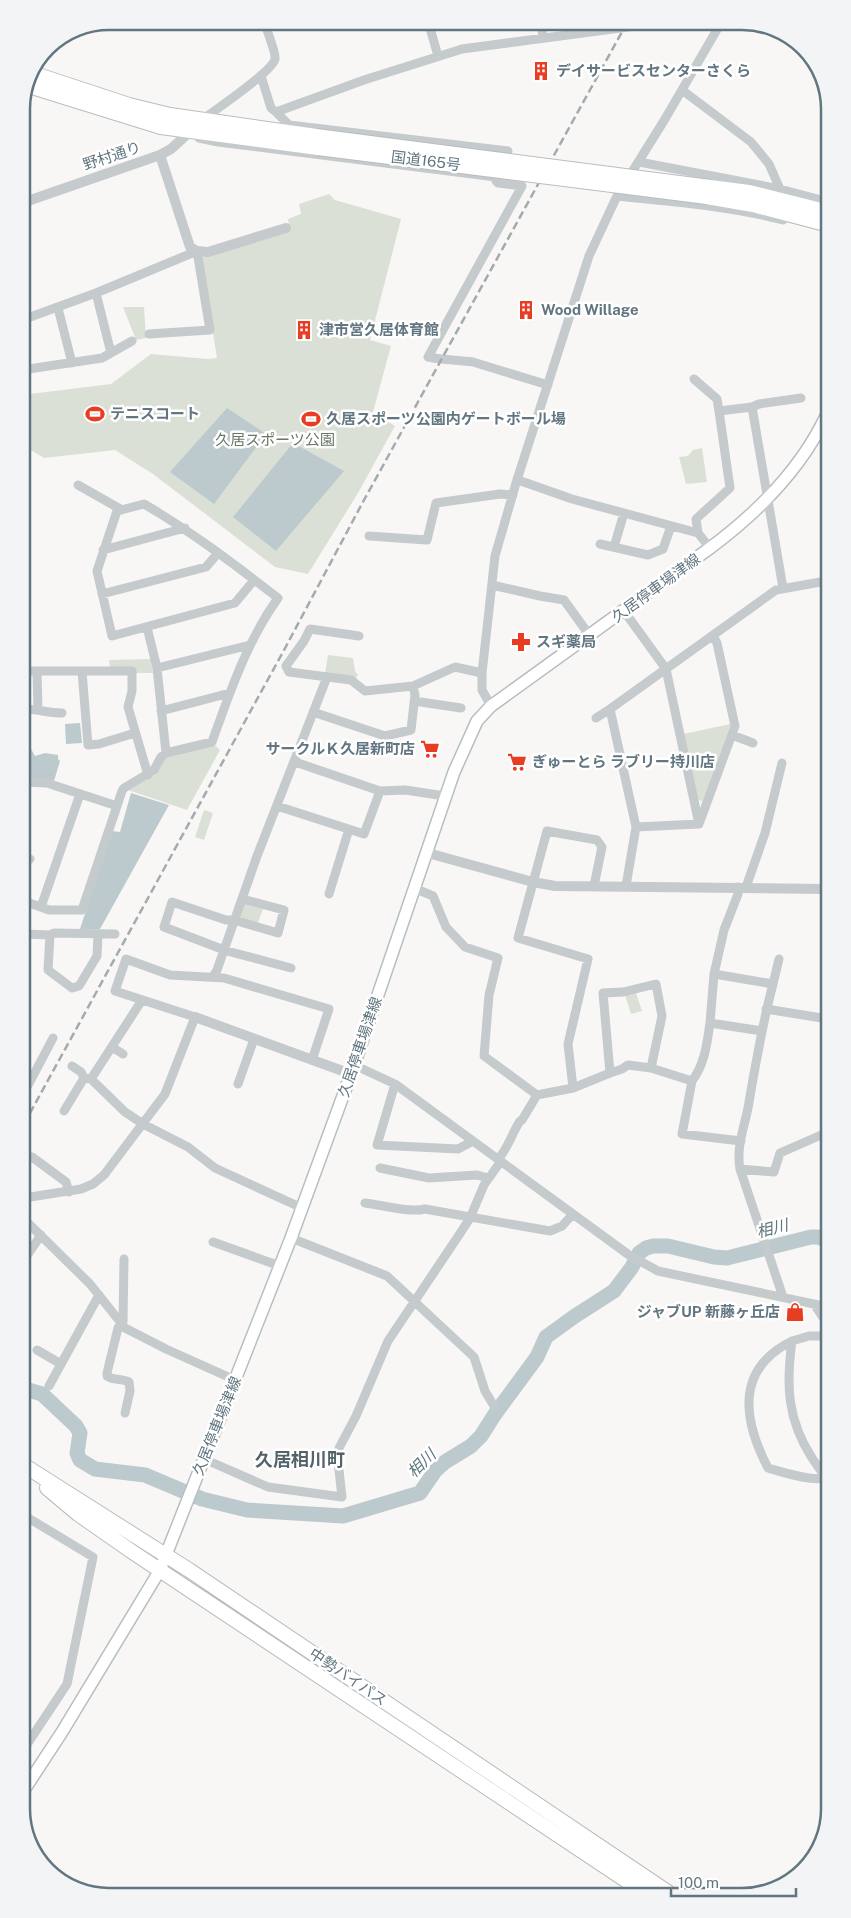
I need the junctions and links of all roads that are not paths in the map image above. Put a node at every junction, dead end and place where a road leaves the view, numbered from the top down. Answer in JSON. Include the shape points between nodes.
{"nodes":[{"id":1,"x":266,"y":30,"type":"edge"},
{"id":2,"x":431,"y":30,"type":"edge"},
{"id":3,"x":542,"y":30,"type":"edge"},
{"id":4,"x":604,"y":30,"type":"edge"},
{"id":5,"x":717,"y":30,"type":"edge"},
{"id":6,"x":543,"y":38,"type":"junction"},
{"id":7,"x":438,"y":56,"type":"junction"},
{"id":8,"x":38,"y":75,"type":"edge"},
{"id":9,"x":261,"y":76,"type":"junction"},
{"id":10,"x":34,"y":87,"type":"edge"},
{"id":11,"x":682,"y":90,"type":"junction"},
{"id":12,"x":276,"y":112,"type":"junction"},
{"id":13,"x":202,"y":120,"type":"junction"},
{"id":14,"x":192,"y":130,"type":"junction"},
{"id":15,"x":317,"y":142,"type":"junction"},
{"id":16,"x":160,"y":155,"type":"junction"},
{"id":17,"x":639,"y":162,"type":"junction"},
{"id":18,"x":496,"y":177,"type":"junction"},
{"id":19,"x":780,"y":189,"type":"junction"},
{"id":20,"x":709,"y":192,"type":"junction"},
{"id":21,"x":618,"y":196,"type":"junction"},
{"id":22,"x":30,"y":200,"type":"edge"},
{"id":23,"x":821,"y":200,"type":"edge"},
{"id":24,"x":821,"y":210,"type":"edge"},
{"id":25,"x":821,"y":223,"type":"edge"},
{"id":26,"x":286,"y":228,"type":"dead end"},
{"id":27,"x":821,"y":230,"type":"edge"},
{"id":28,"x":197,"y":251,"type":"junction"},
{"id":29,"x":96,"y":293,"type":"junction"},
{"id":30,"x":58,"y":308,"type":"junction"},
{"id":31,"x":30,"y":317,"type":"edge"},
{"id":32,"x":148,"y":334,"type":"dead end"},
{"id":33,"x":132,"y":342,"type":"dead end"},
{"id":34,"x":111,"y":353,"type":"junction"},
{"id":35,"x":72,"y":364,"type":"junction"},
{"id":36,"x":30,"y":369,"type":"edge"},
{"id":37,"x":694,"y":379,"type":"dead end"},
{"id":38,"x":548,"y":385,"type":"junction"},
{"id":39,"x":801,"y":398,"type":"dead end"},
{"id":40,"x":752,"y":407,"type":"junction"},
{"id":41,"x":719,"y":411,"type":"junction"},
{"id":42,"x":821,"y":424,"type":"edge"},
{"id":43,"x":518,"y":480,"type":"junction"},
{"id":44,"x":78,"y":485,"type":"dead end"},
{"id":45,"x":513,"y":495,"type":"junction"},
{"id":46,"x":768,"y":498,"type":"junction"},
{"id":47,"x":122,"y":510,"type":"junction"},
{"id":48,"x":624,"y":513,"type":"junction"},
{"id":49,"x":671,"y":526,"type":"junction"},
{"id":50,"x":186,"y":528,"type":"junction"},
{"id":51,"x":698,"y":533,"type":"junction"},
{"id":52,"x":369,"y":536,"type":"dead end"},
{"id":53,"x":600,"y":544,"type":"dead end"},
{"id":54,"x":614,"y":547,"type":"junction"},
{"id":55,"x":710,"y":548,"type":"junction"},
{"id":56,"x":103,"y":550,"type":"junction"},
{"id":57,"x":218,"y":553,"type":"junction"},
{"id":58,"x":254,"y":580,"type":"junction"},
{"id":59,"x":821,"y":582,"type":"edge"},
{"id":60,"x":492,"y":585,"type":"junction"},
{"id":61,"x":783,"y":588,"type":"junction"},
{"id":62,"x":102,"y":594,"type":"junction"},
{"id":63,"x":624,"y":611,"type":"junction"},
{"id":64,"x":147,"y":627,"type":"junction"},
{"id":65,"x":359,"y":636,"type":"dead end"},
{"id":66,"x":590,"y":636,"type":"junction"},
{"id":67,"x":713,"y":636,"type":"junction"},
{"id":68,"x":250,"y":645,"type":"junction"},
{"id":69,"x":157,"y":668,"type":"junction"},
{"id":70,"x":666,"y":669,"type":"junction"},
{"id":71,"x":82,"y":671,"type":"junction"},
{"id":72,"x":30,"y":672,"type":"edge"},
{"id":73,"x":36,"y":672,"type":"junction"},
{"id":74,"x":482,"y":673,"type":"junction"},
{"id":75,"x":327,"y":677,"type":"junction"},
{"id":76,"x":413,"y":686,"type":"junction"},
{"id":77,"x":230,"y":693,"type":"junction"},
{"id":78,"x":414,"y":702,"type":"junction"},
{"id":79,"x":491,"y":706,"type":"junction"},
{"id":80,"x":461,"y":708,"type":"dead end"},
{"id":81,"x":30,"y":709,"type":"edge"},
{"id":82,"x":610,"y":709,"type":"junction"},
{"id":83,"x":38,"y":710,"type":"junction"},
{"id":84,"x":161,"y":711,"type":"junction"},
{"id":85,"x":313,"y":712,"type":"junction"},
{"id":86,"x":62,"y":713,"type":"dead end"},
{"id":87,"x":596,"y":718,"type":"dead end"},
{"id":88,"x":135,"y":733,"type":"junction"},
{"id":89,"x":732,"y":734,"type":"junction"},
{"id":90,"x":753,"y":743,"type":"dead end"},
{"id":91,"x":166,"y":753,"type":"junction"},
{"id":92,"x":295,"y":762,"type":"junction"},
{"id":93,"x":782,"y":763,"type":"dead end"},
{"id":94,"x":148,"y":775,"type":"junction"},
{"id":95,"x":30,"y":782,"type":"edge"},
{"id":96,"x":380,"y":790,"type":"junction"},
{"id":97,"x":80,"y":794,"type":"junction"},
{"id":98,"x":445,"y":796,"type":"junction"},
{"id":99,"x":117,"y":806,"type":"junction"},
{"id":100,"x":277,"y":806,"type":"junction"},
{"id":101,"x":699,"y":824,"type":"junction"},
{"id":102,"x":636,"y":827,"type":"junction"},
{"id":103,"x":349,"y":829,"type":"junction"},
{"id":104,"x":427,"y":851,"type":"junction"},
{"id":105,"x":533,"y":882,"type":"junction"},
{"id":106,"x":594,"y":886,"type":"junction"},
{"id":107,"x":626,"y":886,"type":"junction"},
{"id":108,"x":742,"y":887,"type":"junction"},
{"id":109,"x":414,"y":888,"type":"junction"},
{"id":110,"x":821,"y":889,"type":"edge"},
{"id":111,"x":329,"y":894,"type":"dead end"},
{"id":112,"x":242,"y":899,"type":"junction"},
{"id":113,"x":30,"y":903,"type":"edge"},
{"id":114,"x":41,"y":907,"type":"junction"},
{"id":115,"x":234,"y":920,"type":"junction"},
{"id":116,"x":30,"y":934,"type":"edge"},
{"id":117,"x":98,"y":934,"type":"junction"},
{"id":118,"x":115,"y":934,"type":"dead end"},
{"id":119,"x":50,"y":935,"type":"junction"},
{"id":120,"x":224,"y":948,"type":"junction"},
{"id":121,"x":779,"y":959,"type":"dead end"},
{"id":122,"x":291,"y":968,"type":"dead end"},
{"id":123,"x":714,"y":974,"type":"junction"},
{"id":124,"x":212,"y":977,"type":"junction"},
{"id":125,"x":773,"y":984,"type":"junction"},
{"id":126,"x":142,"y":1000,"type":"junction"},
{"id":127,"x":766,"y":1009,"type":"junction"},
{"id":128,"x":195,"y":1017,"type":"junction"},
{"id":129,"x":821,"y":1018,"type":"edge"},
{"id":130,"x":710,"y":1022,"type":"junction"},
{"id":131,"x":762,"y":1031,"type":"junction"},
{"id":132,"x":53,"y":1038,"type":"dead end"},
{"id":133,"x":254,"y":1039,"type":"junction"},
{"id":134,"x":112,"y":1047,"type":"junction"},
{"id":135,"x":123,"y":1054,"type":"dead end"},
{"id":136,"x":312,"y":1060,"type":"junction"},
{"id":137,"x":72,"y":1066,"type":"dead end"},
{"id":138,"x":651,"y":1068,"type":"junction"},
{"id":139,"x":353,"y":1070,"type":"junction"},
{"id":140,"x":610,"y":1073,"type":"junction"},
{"id":141,"x":88,"y":1078,"type":"junction"},
{"id":142,"x":692,"y":1081,"type":"junction"},
{"id":143,"x":30,"y":1082,"type":"edge"},
{"id":144,"x":238,"y":1084,"type":"dead end"},
{"id":145,"x":395,"y":1084,"type":"junction"},
{"id":146,"x":573,"y":1088,"type":"junction"},
{"id":147,"x":536,"y":1095,"type":"junction"},
{"id":148,"x":64,"y":1111,"type":"dead end"},
{"id":149,"x":143,"y":1124,"type":"junction"},
{"id":150,"x":821,"y":1135,"type":"edge"},
{"id":151,"x":473,"y":1141,"type":"junction"},
{"id":152,"x":741,"y":1141,"type":"junction"},
{"id":153,"x":32,"y":1157,"type":"dead end"},
{"id":154,"x":499,"y":1160,"type":"junction"},
{"id":155,"x":380,"y":1168,"type":"dead end"},
{"id":156,"x":740,"y":1169,"type":"junction"},
{"id":157,"x":488,"y":1178,"type":"junction"},
{"id":158,"x":69,"y":1192,"type":"junction"},
{"id":159,"x":30,"y":1197,"type":"edge"},
{"id":160,"x":365,"y":1203,"type":"dead end"},
{"id":161,"x":302,"y":1208,"type":"junction"},
{"id":162,"x":573,"y":1214,"type":"junction"},
{"id":163,"x":470,"y":1218,"type":"junction"},
{"id":164,"x":30,"y":1225,"type":"edge"},
{"id":165,"x":41,"y":1235,"type":"junction"},
{"id":166,"x":291,"y":1238,"type":"junction"},
{"id":167,"x":214,"y":1242,"type":"dead end"},
{"id":168,"x":30,"y":1251,"type":"edge"},
{"id":169,"x":124,"y":1259,"type":"dead end"},
{"id":170,"x":280,"y":1266,"type":"junction"},
{"id":171,"x":99,"y":1295,"type":"junction"},
{"id":172,"x":783,"y":1297,"type":"junction"},
{"id":173,"x":415,"y":1301,"type":"junction"},
{"id":174,"x":814,"y":1304,"type":"junction"},
{"id":175,"x":821,"y":1306,"type":"edge"},
{"id":176,"x":821,"y":1314,"type":"edge"},
{"id":177,"x":122,"y":1324,"type":"junction"},
{"id":178,"x":821,"y":1336,"type":"edge"},
{"id":179,"x":792,"y":1341,"type":"junction"},
{"id":180,"x":37,"y":1350,"type":"dead end"},
{"id":181,"x":61,"y":1364,"type":"junction"},
{"id":182,"x":235,"y":1380,"type":"junction"},
{"id":183,"x":49,"y":1386,"type":"dead end"},
{"id":184,"x":494,"y":1406,"type":"dead end"},
{"id":185,"x":125,"y":1413,"type":"dead end"},
{"id":186,"x":204,"y":1459,"type":"junction"},
{"id":187,"x":821,"y":1468,"type":"edge"},
{"id":188,"x":30,"y":1471,"type":"edge"},
{"id":189,"x":30,"y":1472,"type":"edge"},
{"id":190,"x":821,"y":1479,"type":"edge"},
{"id":191,"x":30,"y":1519,"type":"edge"},
{"id":192,"x":166,"y":1555,"type":"junction"},
{"id":193,"x":160,"y":1570,"type":"junction"},
{"id":194,"x":30,"y":1740,"type":"edge"},
{"id":195,"x":30,"y":1781,"type":"edge"},
{"id":196,"x":637,"y":1888,"type":"edge"},
{"id":197,"x":662,"y":1888,"type":"edge"}],
"edges":[{"from":1,"to":9,"type":"street","via":[[274,60]]},
{"from":2,"to":7,"type":"street"},
{"from":3,"to":6,"type":"street"},
{"from":4,"to":6,"type":"street"},
{"from":5,"to":11,"type":"street"},
{"from":6,"to":7,"type":"street","via":[[462,49]]},
{"from":7,"to":12,"type":"street"},
{"from":8,"to":13,"type":"highway","name":"国道165号","via":[[129,105]]},
{"from":9,"to":12,"type":"street","via":[[271,108]]},
{"from":9,"to":13,"type":"street"},
{"from":10,"to":14,"type":"highway","name":"国道165号","via":[[161,126]]},
{"from":11,"to":17,"type":"street"},
{"from":11,"to":19,"type":"street","via":[[751,142],[769,164]]},
{"from":12,"to":18,"type":"street","via":[[289,125],[508,151]]},
{"from":13,"to":14,"type":"street","name":"野村通り"},
{"from":13,"to":15,"type":"highway","name":"国道165号"},
{"from":14,"to":15,"type":"highway","name":"国道165号"},
{"from":14,"to":16,"type":"street","name":"野村通り"},
{"from":14,"to":18,"type":"street","via":[[199,138],[218,142]]},
{"from":15,"to":20,"type":"highway","name":"国道165号","bridge":true},
{"from":16,"to":22,"type":"street","name":"野村通り"},
{"from":16,"to":28,"type":"street","via":[[190,247]]},
{"from":17,"to":19,"type":"street"},
{"from":17,"to":21,"type":"street"},
{"from":18,"to":38,"type":"street","via":[[498,183],[522,186],[428,357],[473,362]]},
{"from":19,"to":23,"type":"street"},
{"from":20,"to":24,"type":"highway","name":"国道165号","via":[[749,192]]},
{"from":20,"to":25,"type":"highway","name":"国道165号"},
{"from":21,"to":27,"type":"street","via":[[696,204],[773,217]]},
{"from":21,"to":38,"type":"street","via":[[589,256]]},
{"from":26,"to":28,"type":"street","via":[[208,252]]},
{"from":28,"to":29,"type":"street"},
{"from":28,"to":32,"type":"street","via":[[210,330]]},
{"from":29,"to":30,"type":"street"},
{"from":29,"to":34,"type":"street"},
{"from":30,"to":31,"type":"street"},
{"from":30,"to":35,"type":"street"},
{"from":33,"to":34,"type":"street"},
{"from":34,"to":35,"type":"street"},
{"from":35,"to":36,"type":"street"},
{"from":37,"to":41,"type":"street","via":[[717,399]]},
{"from":38,"to":43,"type":"street"},
{"from":39,"to":40,"type":"street"},
{"from":40,"to":41,"type":"street"},
{"from":40,"to":46,"type":"street"},
{"from":41,"to":51,"type":"street","via":[[730,488],[696,519]]},
{"from":42,"to":46,"type":"main road","name":"久居停車場津線","via":[[786,478]]},
{"from":43,"to":45,"type":"street"},
{"from":43,"to":48,"type":"street"},
{"from":44,"to":47,"type":"street"},
{"from":45,"to":52,"type":"street","via":[[436,503],[427,540]]},
{"from":45,"to":60,"type":"street","via":[[495,556]]},
{"from":46,"to":55,"type":"main road","name":"久居停車場津線"},
{"from":46,"to":61,"type":"street"},
{"from":47,"to":50,"type":"street","via":[[144,504]]},
{"from":47,"to":56,"type":"street","via":[[117,511]]},
{"from":48,"to":49,"type":"street"},
{"from":48,"to":54,"type":"street"},
{"from":49,"to":51,"type":"street"},
{"from":49,"to":54,"type":"street","via":[[663,549],[656,552],[639,554]]},
{"from":50,"to":56,"type":"street"},
{"from":50,"to":57,"type":"street"},
{"from":51,"to":55,"type":"street"},
{"from":53,"to":54,"type":"street"},
{"from":55,"to":63,"type":"main road","name":"久居停車場津線"},
{"from":56,"to":62,"type":"street","via":[[97,571]]},
{"from":57,"to":58,"type":"street"},
{"from":57,"to":62,"type":"street","via":[[206,567]]},
{"from":58,"to":64,"type":"street","via":[[236,604]]},
{"from":58,"to":68,"type":"street","via":[[278,598]]},
{"from":59,"to":61,"type":"street"},
{"from":60,"to":66,"type":"street","via":[[564,600]]},
{"from":60,"to":74,"type":"street"},
{"from":61,"to":67,"type":"street"},
{"from":62,"to":64,"type":"street","via":[[112,636]]},
{"from":63,"to":66,"type":"main road","name":"久居停車場津線"},
{"from":63,"to":70,"type":"street"},
{"from":64,"to":69,"type":"street"},
{"from":65,"to":75,"type":"street","via":[[310,630],[286,666],[289,672]]},
{"from":66,"to":79,"type":"main road","name":"久居停車場津線"},
{"from":67,"to":70,"type":"street"},
{"from":67,"to":89,"type":"street","via":[[735,726]]},
{"from":68,"to":69,"type":"street"},
{"from":68,"to":77,"type":"street"},
{"from":69,"to":84,"type":"street"},
{"from":70,"to":82,"type":"street"},
{"from":70,"to":101,"type":"street"},
{"from":71,"to":73,"type":"street"},
{"from":71,"to":88,"type":"street","via":[[132,672],[128,706]]},
{"from":71,"to":88,"type":"street","via":[[88,744],[99,744]]},
{"from":72,"to":73,"type":"street"},
{"from":73,"to":83,"type":"street"},
{"from":74,"to":76,"type":"street","via":[[455,667]]},
{"from":74,"to":79,"type":"street","via":[[482,690]]},
{"from":75,"to":76,"type":"street","via":[[352,680],[364,691]]},
{"from":75,"to":85,"type":"street"},
{"from":76,"to":78,"type":"street"},
{"from":77,"to":84,"type":"street"},
{"from":77,"to":91,"type":"street","via":[[212,742]]},
{"from":78,"to":80,"type":"street"},
{"from":78,"to":85,"type":"street","via":[[411,730],[386,736]]},
{"from":79,"to":98,"type":"main road","name":"久居停車場津線","via":[[468,739]]},
{"from":81,"to":83,"type":"street"},
{"from":82,"to":87,"type":"street"},
{"from":82,"to":102,"type":"street"},
{"from":83,"to":86,"type":"street"},
{"from":84,"to":91,"type":"street"},
{"from":85,"to":92,"type":"street"},
{"from":88,"to":94,"type":"street"},
{"from":89,"to":90,"type":"street"},
{"from":89,"to":101,"type":"street"},
{"from":91,"to":94,"type":"street"},
{"from":92,"to":96,"type":"street"},
{"from":92,"to":100,"type":"street"},
{"from":93,"to":108,"type":"street","via":[[765,832]]},
{"from":94,"to":99,"type":"street","via":[[124,788]]},
{"from":95,"to":97,"type":"street","via":[[47,783]]},
{"from":96,"to":98,"type":"street"},
{"from":96,"to":103,"type":"street","via":[[364,834]]},
{"from":97,"to":99,"type":"street"},
{"from":97,"to":114,"type":"street"},
{"from":98,"to":104,"type":"main road","name":"久居停車場津線"},
{"from":99,"to":114,"type":"street","via":[[82,910]]},
{"from":100,"to":103,"type":"street"},
{"from":100,"to":112,"type":"street"},
{"from":101,"to":102,"type":"street"},
{"from":102,"to":107,"type":"street"},
{"from":103,"to":111,"type":"street"},
{"from":104,"to":105,"type":"street"},
{"from":104,"to":109,"type":"main road","name":"久居停車場津線"},
{"from":105,"to":106,"type":"street","via":[[555,886]]},
{"from":105,"to":106,"type":"street","via":[[548,830],[597,840],[602,847]]},
{"from":105,"to":146,"type":"street","via":[[518,938],[588,959],[568,1044]]},
{"from":106,"to":107,"type":"street"},
{"from":107,"to":108,"type":"street"},
{"from":108,"to":110,"type":"street"},
{"from":108,"to":123,"type":"street","via":[[724,930]]},
{"from":109,"to":139,"type":"main road","name":"久居停車場津線"},
{"from":109,"to":147,"type":"street","via":[[433,896],[446,927],[464,947],[498,958],[489,995],[484,1056]]},
{"from":112,"to":115,"type":"street"},
{"from":112,"to":115,"type":"street","via":[[284,910],[278,933]]},
{"from":113,"to":114,"type":"street"},
{"from":115,"to":120,"type":"street"},
{"from":115,"to":120,"type":"street","via":[[172,902],[164,927]]},
{"from":116,"to":119,"type":"street"},
{"from":117,"to":118,"type":"street"},
{"from":117,"to":119,"type":"street"},
{"from":117,"to":119,"type":"street","via":[[97,956],[79,986],[72,988],[48,970]]},
{"from":120,"to":122,"type":"street"},
{"from":120,"to":124,"type":"street"},
{"from":121,"to":125,"type":"street"},
{"from":123,"to":125,"type":"street"},
{"from":123,"to":130,"type":"street"},
{"from":124,"to":126,"type":"street","via":[[170,975],[126,959],[116,991]]},
{"from":124,"to":136,"type":"street","via":[[329,1009]]},
{"from":125,"to":127,"type":"street"},
{"from":126,"to":128,"type":"street"},
{"from":126,"to":134,"type":"street"},
{"from":127,"to":129,"type":"street"},
{"from":127,"to":131,"type":"street"},
{"from":128,"to":133,"type":"street"},
{"from":128,"to":149,"type":"street","via":[[170,1084]]},
{"from":130,"to":131,"type":"street"},
{"from":130,"to":142,"type":"street","via":[[704,1056]]},
{"from":131,"to":152,"type":"street"},
{"from":132,"to":143,"type":"street"},
{"from":133,"to":136,"type":"street"},
{"from":133,"to":144,"type":"street"},
{"from":134,"to":135,"type":"street"},
{"from":134,"to":141,"type":"street"},
{"from":136,"to":139,"type":"street"},
{"from":137,"to":141,"type":"street"},
{"from":138,"to":140,"type":"street","via":[[628,1065]]},
{"from":138,"to":140,"type":"street","via":[[662,1022],[656,984],[624,992],[603,993]]},
{"from":138,"to":142,"type":"street"},
{"from":139,"to":145,"type":"street"},
{"from":139,"to":161,"type":"main road","name":"久居停車場津線"},
{"from":140,"to":146,"type":"street"},
{"from":141,"to":148,"type":"street"},
{"from":141,"to":149,"type":"street"},
{"from":142,"to":152,"type":"street","via":[[682,1134]]},
{"from":145,"to":151,"type":"street"},
{"from":145,"to":151,"type":"street","via":[[376,1145],[458,1150]]},
{"from":146,"to":147,"type":"street"},
{"from":147,"to":154,"type":"street"},
{"from":149,"to":158,"type":"street","via":[[98,1180]]},
{"from":149,"to":161,"type":"street","via":[[188,1147],[215,1168]]},
{"from":150,"to":156,"type":"street","via":[[780,1153],[774,1172]]},
{"from":151,"to":154,"type":"street"},
{"from":152,"to":156,"type":"street"},
{"from":153,"to":158,"type":"street","via":[[66,1182]]},
{"from":154,"to":157,"type":"street"},
{"from":154,"to":162,"type":"street"},
{"from":155,"to":157,"type":"street","via":[[429,1178],[477,1175]]},
{"from":156,"to":172,"type":"street"},
{"from":157,"to":163,"type":"street"},
{"from":158,"to":159,"type":"street"},
{"from":160,"to":163,"type":"street","via":[[404,1210],[425,1209]]},
{"from":161,"to":166,"type":"main road","name":"久居停車場津線"},
{"from":162,"to":163,"type":"street","via":[[562,1226],[550,1232]]},
{"from":162,"to":172,"type":"street","via":[[629,1255],[658,1271]]},
{"from":163,"to":173,"type":"street"},
{"from":164,"to":165,"type":"street"},
{"from":165,"to":168,"type":"street"},
{"from":165,"to":171,"type":"street"},
{"from":166,"to":170,"type":"main road","name":"久居停車場津線"},
{"from":166,"to":173,"type":"street","via":[[387,1276]]},
{"from":167,"to":170,"type":"street"},
{"from":169,"to":177,"type":"street"},
{"from":170,"to":182,"type":"main road","name":"久居停車場津線"},
{"from":171,"to":177,"type":"street"},
{"from":171,"to":181,"type":"street"},
{"from":172,"to":174,"type":"street"},
{"from":173,"to":184,"type":"street","via":[[474,1357],[485,1391]]},
{"from":173,"to":186,"type":"street","via":[[388,1342],[339,1448],[342,1497],[268,1487]]},
{"from":174,"to":175,"type":"street"},
{"from":174,"to":176,"type":"street"},
{"from":177,"to":182,"type":"street","via":[[166,1350]]},
{"from":177,"to":185,"type":"street","via":[[118,1328],[107,1376],[129,1382]]},
{"from":178,"to":179,"type":"street"},
{"from":179,"to":187,"type":"street","via":[[788,1374],[791,1408],[802,1441]]},
{"from":179,"to":190,"type":"street","via":[[774,1351],[756,1372],[749,1395],[750,1424],[768,1468]]},
{"from":180,"to":181,"type":"street"},
{"from":181,"to":183,"type":"street"},
{"from":182,"to":186,"type":"main road","name":"久居停車場津線"},
{"from":186,"to":192,"type":"main road","name":"久居停車場津線"},
{"from":188,"to":192,"type":"highway","name":"中勢バイパス"},
{"from":189,"to":193,"type":"highway","name":"中勢バイパス","via":[[78,1514]]},
{"from":191,"to":194,"type":"street","via":[[93,1557],[67,1684]]},
{"from":192,"to":193,"type":"main road","name":"久居停車場津線"},
{"from":192,"to":197,"type":"highway","name":"中勢バイパス"},
{"from":193,"to":195,"type":"main road","name":"久居停車場津線"},
{"from":193,"to":196,"type":"highway","name":"中勢バイパス"}]}
